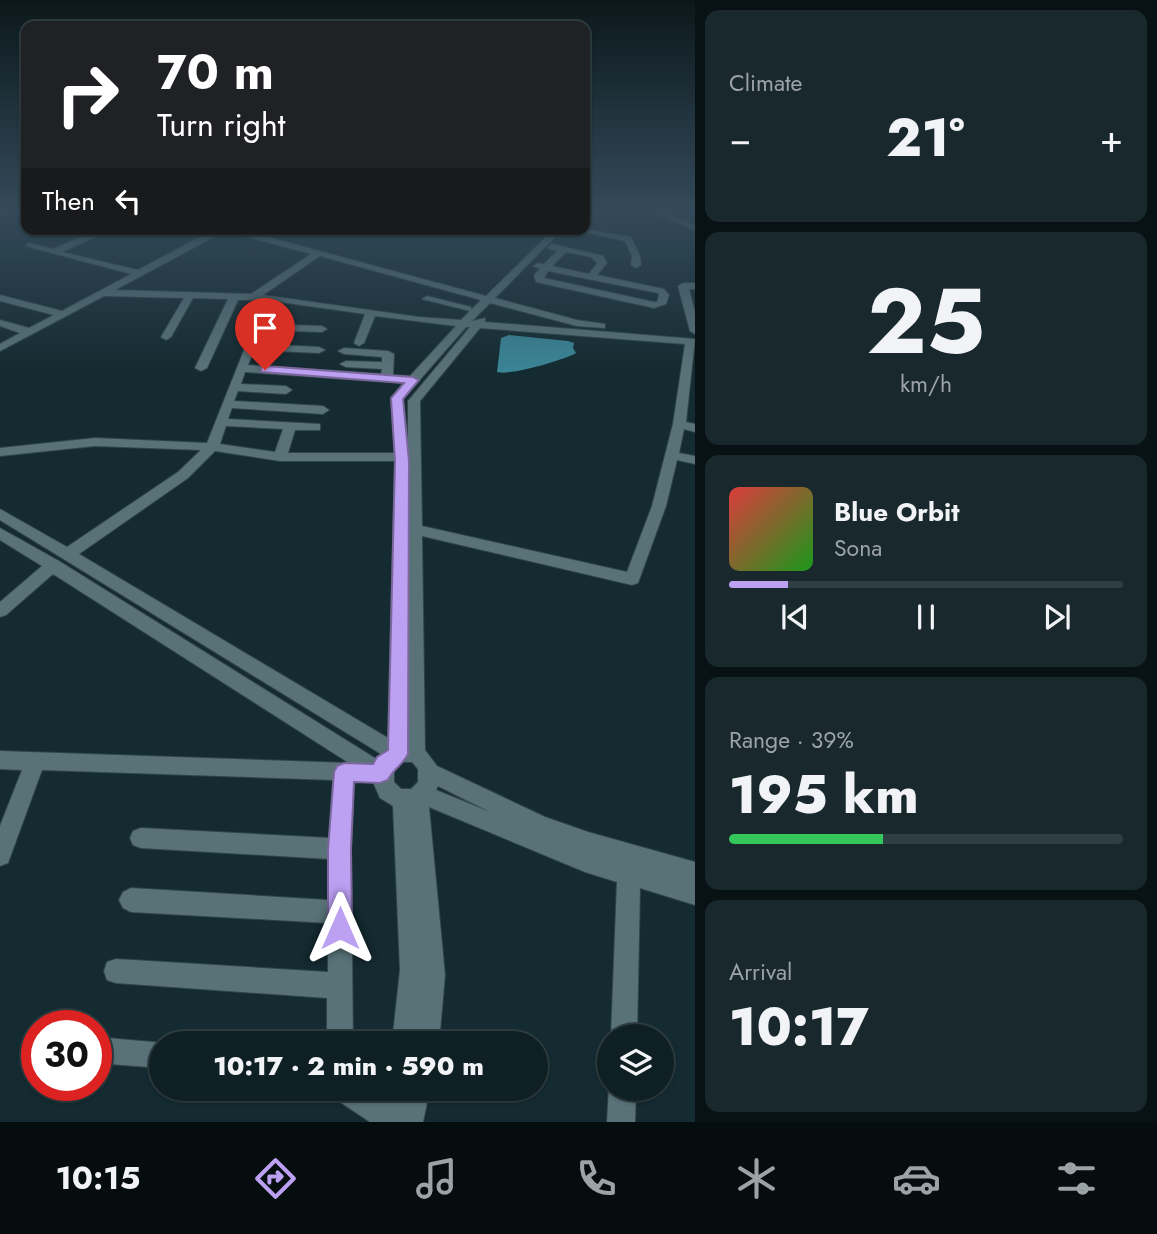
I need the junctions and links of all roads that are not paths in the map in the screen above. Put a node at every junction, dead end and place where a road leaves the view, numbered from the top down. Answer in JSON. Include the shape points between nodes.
{"nodes":[{"id":1,"x":104,"y":264,"type":"edge"},
{"id":2,"x":155,"y":264,"type":"edge"},
{"id":3,"x":302,"y":264,"type":"edge"},
{"id":4,"x":362,"y":264,"type":"edge"},
{"id":5,"x":372,"y":264,"type":"edge"},
{"id":6,"x":527,"y":264,"type":"edge"},
{"id":7,"x":549,"y":264,"type":"edge"},
{"id":8,"x":600,"y":264,"type":"edge"},
{"id":9,"x":534,"y":265,"type":"joint"},
{"id":10,"x":546,"y":268,"type":"junction"},
{"id":11,"x":139,"y":273,"type":"junction"},
{"id":12,"x":591,"y":277,"type":"junction"},
{"id":13,"x":444,"y":286,"type":"junction"},
{"id":14,"x":695,"y":286,"type":"edge"},
{"id":15,"x":103,"y":293,"type":"junction"},
{"id":16,"x":190,"y":296,"type":"junction"},
{"id":17,"x":253,"y":296,"type":"junction"},
{"id":18,"x":234,"y":297,"type":"junction"},
{"id":19,"x":270,"y":297,"type":"junction"},
{"id":20,"x":0,"y":298,"type":"edge"},
{"id":21,"x":496,"y":298,"type":"junction"},
{"id":22,"x":371,"y":312,"type":"junction"},
{"id":23,"x":62,"y":314,"type":"junction"},
{"id":24,"x":469,"y":319,"type":"junction"},
{"id":25,"x":0,"y":323,"type":"edge"},
{"id":26,"x":29,"y":332,"type":"junction"},
{"id":27,"x":256,"y":332,"type":"junction"},
{"id":28,"x":166,"y":337,"type":"dead end"},
{"id":29,"x":673,"y":341,"type":"junction"},
{"id":30,"x":359,"y":343,"type":"dead end"},
{"id":31,"x":693,"y":345,"type":"edge"},
{"id":32,"x":0,"y":348,"type":"edge"},
{"id":33,"x":344,"y":351,"type":"dead end"},
{"id":34,"x":311,"y":362,"type":"dead end"},
{"id":35,"x":243,"y":364,"type":"junction"},
{"id":36,"x":346,"y":364,"type":"dead end"},
{"id":37,"x":201,"y":368,"type":"dead end"},
{"id":38,"x":388,"y":372,"type":"junction"},
{"id":39,"x":413,"y":380,"type":"junction"},
{"id":40,"x":234,"y":387,"type":"junction"},
{"id":41,"x":286,"y":390,"type":"dead end"},
{"id":42,"x":227,"y":404,"type":"junction"},
{"id":43,"x":323,"y":410,"type":"dead end"},
{"id":44,"x":221,"y":422,"type":"junction"},
{"id":45,"x":679,"y":424,"type":"junction"},
{"id":46,"x":290,"y":426,"type":"junction"},
{"id":47,"x":315,"y":427,"type":"dead end"},
{"id":48,"x":695,"y":428,"type":"edge"},
{"id":49,"x":212,"y":447,"type":"junction"},
{"id":50,"x":0,"y":452,"type":"edge"},
{"id":51,"x":671,"y":455,"type":"junction"},
{"id":52,"x":279,"y":457,"type":"junction"},
{"id":53,"x":402,"y":457,"type":"junction"},
{"id":54,"x":695,"y":460,"type":"edge"},
{"id":55,"x":0,"y":514,"type":"edge"},
{"id":56,"x":416,"y":530,"type":"junction"},
{"id":57,"x":0,"y":533,"type":"edge"},
{"id":58,"x":60,"y":560,"type":"junction"},
{"id":59,"x":0,"y":611,"type":"edge"},
{"id":60,"x":406,"y":755,"type":"junction"},
{"id":61,"x":0,"y":760,"type":"edge"},
{"id":62,"x":35,"y":762,"type":"junction"},
{"id":63,"x":344,"y":772,"type":"junction"},
{"id":64,"x":430,"y":772,"type":"junction"},
{"id":65,"x":380,"y":773,"type":"junction"},
{"id":66,"x":414,"y":796,"type":"junction"},
{"id":67,"x":141,"y":838,"type":"dead end"},
{"id":68,"x":340,"y":849,"type":"junction"},
{"id":69,"x":0,"y":855,"type":"edge"},
{"id":70,"x":695,"y":873,"type":"edge"},
{"id":71,"x":629,"y":874,"type":"junction"},
{"id":72,"x":695,"y":893,"type":"edge"},
{"id":73,"x":131,"y":900,"type":"dead end"},
{"id":74,"x":340,"y":912,"type":"junction"},
{"id":75,"x":116,"y":971,"type":"dead end"},
{"id":76,"x":341,"y":986,"type":"junction"},
{"id":77,"x":624,"y":1024,"type":"edge"},
{"id":78,"x":340,"y":1031,"type":"edge"},
{"id":79,"x":406,"y":1031,"type":"edge"},
{"id":80,"x":427,"y":1031,"type":"edge"},
{"id":81,"x":112,"y":1051,"type":"edge"},
{"id":82,"x":149,"y":1054,"type":"edge"},
{"id":83,"x":360,"y":1101,"type":"edge"},
{"id":84,"x":622,"y":1101,"type":"edge"},
{"id":85,"x":393,"y":1112,"type":"edge"},
{"id":86,"x":621,"y":1122,"type":"edge"}],
"edges":[{"from":1,"to":11,"type":"street"},
{"from":2,"to":11,"type":"street"},
{"from":3,"to":17,"type":"street"},
{"from":4,"to":13,"type":"street"},
{"from":5,"to":21,"type":"street"},
{"from":6,"to":21,"type":"street"},
{"from":7,"to":10,"type":"street"},
{"from":8,"to":12,"type":"street"},
{"from":9,"to":10,"type":"street"},
{"from":9,"to":21,"type":"street"},
{"from":10,"to":12,"type":"street"},
{"from":10,"to":12,"type":"street","via":[[539,280],[654,305],[663,301],[661,290]]},
{"from":11,"to":15,"type":"street"},
{"from":13,"to":21,"type":"street"},
{"from":13,"to":24,"type":"street","via":[[423,302]]},
{"from":14,"to":31,"type":"street","via":[[683,286]]},
{"from":15,"to":16,"type":"street"},
{"from":15,"to":23,"type":"street"},
{"from":16,"to":18,"type":"street"},
{"from":16,"to":28,"type":"street"},
{"from":17,"to":18,"type":"street"},
{"from":17,"to":19,"type":"street"},
{"from":18,"to":37,"type":"street"},
{"from":19,"to":22,"type":"street"},
{"from":19,"to":27,"type":"street"},
{"from":20,"to":23,"type":"street"},
{"from":21,"to":24,"type":"street"},
{"from":21,"to":29,"type":"street","via":[[577,323]]},
{"from":22,"to":24,"type":"street","via":[[419,320]]},
{"from":22,"to":30,"type":"street"},
{"from":23,"to":26,"type":"street"},
{"from":24,"to":29,"type":"street"},
{"from":24,"to":39,"type":"street"},
{"from":24,"to":56,"type":"street","via":[[414,401]]},
{"from":25,"to":26,"type":"street"},
{"from":26,"to":32,"type":"street"},
{"from":27,"to":27,"type":"street","via":[[321,335]]},
{"from":27,"to":35,"type":"street"},
{"from":29,"to":31,"type":"street"},
{"from":31,"to":45,"type":"street"},
{"from":33,"to":38,"type":"street","via":[[388,354]]},
{"from":34,"to":35,"type":"street"},
{"from":35,"to":38,"type":"street"},
{"from":35,"to":40,"type":"street"},
{"from":36,"to":38,"type":"street"},
{"from":38,"to":39,"type":"street"},
{"from":39,"to":53,"type":"street","via":[[397,398]]},
{"from":40,"to":41,"type":"street"},
{"from":40,"to":42,"type":"street"},
{"from":42,"to":43,"type":"street"},
{"from":42,"to":44,"type":"street"},
{"from":44,"to":46,"type":"street","via":[[254,430]]},
{"from":44,"to":49,"type":"street"},
{"from":45,"to":48,"type":"street"},
{"from":45,"to":51,"type":"street"},
{"from":46,"to":47,"type":"street"},
{"from":46,"to":52,"type":"street"},
{"from":49,"to":50,"type":"street","via":[[96,442]]},
{"from":49,"to":52,"type":"street"},
{"from":49,"to":58,"type":"street","via":[[184,475]]},
{"from":51,"to":54,"type":"street"},
{"from":51,"to":56,"type":"street","via":[[659,506],[632,579]]},
{"from":52,"to":53,"type":"street"},
{"from":53,"to":60,"type":"street"},
{"from":55,"to":58,"type":"street"},
{"from":56,"to":60,"type":"street"},
{"from":57,"to":58,"type":"street"},
{"from":58,"to":59,"type":"street"},
{"from":58,"to":60,"type":"street"},
{"from":58,"to":65,"type":"street"},
{"from":60,"to":64,"type":"street","via":[[427,765]]},
{"from":60,"to":65,"type":"street","via":[[384,764]]},
{"from":61,"to":62,"type":"street"},
{"from":62,"to":63,"type":"street"},
{"from":62,"to":69,"type":"street"},
{"from":63,"to":65,"type":"street"},
{"from":63,"to":68,"type":"street"},
{"from":64,"to":66,"type":"street","via":[[431,780]]},
{"from":64,"to":70,"type":"street","via":[[551,829]]},
{"from":65,"to":66,"type":"street","via":[[386,788]]},
{"from":66,"to":71,"type":"street"},
{"from":66,"to":79,"type":"street","via":[[412,971]]},
{"from":66,"to":80,"type":"street","via":[[432,975]]},
{"from":67,"to":68,"type":"street"},
{"from":68,"to":74,"type":"street"},
{"from":71,"to":72,"type":"street"},
{"from":71,"to":77,"type":"street"},
{"from":73,"to":74,"type":"street"},
{"from":74,"to":76,"type":"street"},
{"from":75,"to":76,"type":"street"},
{"from":76,"to":78,"type":"street"},
{"from":81,"to":82,"type":"street"},
{"from":83,"to":85,"type":"street"},
{"from":84,"to":86,"type":"street"}]}
